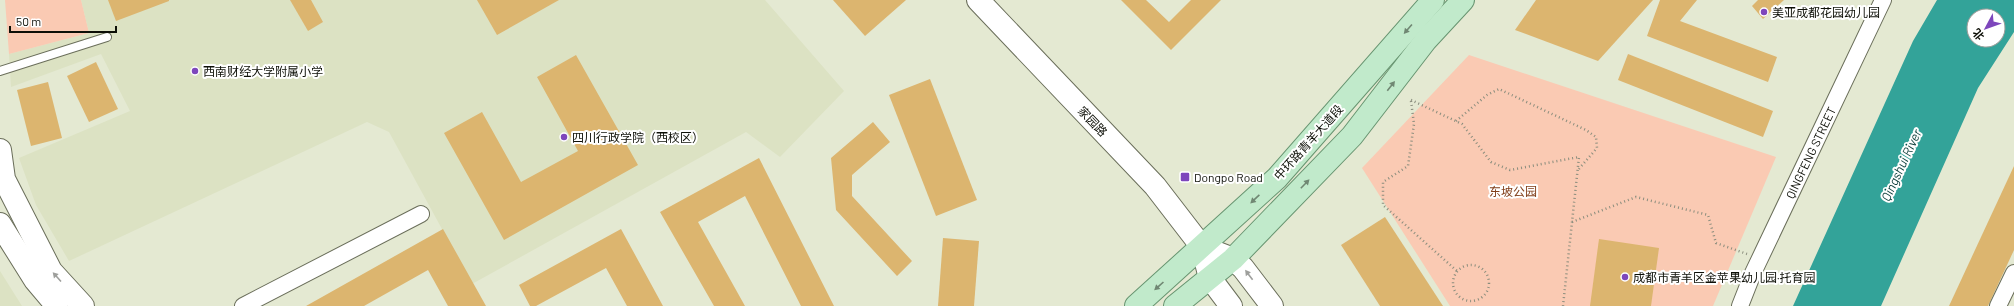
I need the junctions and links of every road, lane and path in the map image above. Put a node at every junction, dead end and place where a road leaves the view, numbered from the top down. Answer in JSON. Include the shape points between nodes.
{"nodes":[{"id":1,"x":978,"y":0,"type":"edge"},
{"id":2,"x":1433,"y":0,"type":"edge"},
{"id":3,"x":1464,"y":0,"type":"edge"},
{"id":4,"x":1883,"y":0,"type":"edge"},
{"id":5,"x":107,"y":36,"type":"dead end"},
{"id":6,"x":0,"y":71,"type":"edge"},
{"id":7,"x":1456,"y":121,"type":"junction"},
{"id":8,"x":0,"y":150,"type":"edge"},
{"id":9,"x":1578,"y":171,"type":"junction"},
{"id":10,"x":421,"y":214,"type":"dead end"},
{"id":11,"x":1572,"y":222,"type":"junction"},
{"id":12,"x":0,"y":224,"type":"edge"},
{"id":13,"x":1202,"y":247,"type":"junction"},
{"id":14,"x":1233,"y":259,"type":"junction"},
{"id":15,"x":1759,"y":259,"type":"junction"},
{"id":16,"x":1457,"y":271,"type":"junction"},
{"id":17,"x":2014,"y":273,"type":"edge"},
{"id":18,"x":1210,"y":278,"type":"junction"},
{"id":19,"x":1472,"y":301,"type":"junction"},
{"id":20,"x":57,"y":306,"type":"edge"},
{"id":21,"x":82,"y":306,"type":"edge"},
{"id":22,"x":243,"y":306,"type":"edge"},
{"id":23,"x":1136,"y":306,"type":"edge"},
{"id":24,"x":1175,"y":306,"type":"edge"},
{"id":25,"x":1231,"y":306,"type":"edge"},
{"id":26,"x":1272,"y":306,"type":"edge"},
{"id":27,"x":1471,"y":306,"type":"edge"},
{"id":28,"x":1563,"y":306,"type":"edge"},
{"id":29,"x":1740,"y":306,"type":"edge"},
{"id":30,"x":1998,"y":306,"type":"edge"}],
"edges":[{"from":1,"to":13,"type":"main road","name":"家园路","via":[[1155,186]]},
{"from":2,"to":13,"type":"main road","name":"中环路青羊大道段","one_way":true,"via":[[1277,178]]},
{"from":14,"to":3,"type":"main road","one_way":true,"via":[[1352,136],[1426,40]]},
{"from":4,"to":15,"type":"street","name":"QINGFENG STREET"},
{"from":5,"to":6,"type":"lane"},
{"from":7,"to":9,"type":"path","via":[[1462,124],[1491,162],[1504,168],[1510,170],[1580,157]]},
{"from":7,"to":9,"type":"path","via":[[1499,89],[1596,137],[1597,148]]},
{"from":7,"to":16,"type":"path","via":[[1411,100],[1414,124],[1408,166],[1383,182],[1383,205]]},
{"from":21,"to":8,"type":"main road","one_way":true,"via":[[51,271],[4,179]]},
{"from":9,"to":11,"type":"path"},
{"from":10,"to":22,"type":"street"},
{"from":11,"to":15,"type":"path","via":[[1636,197],[1708,215],[1716,243]]},
{"from":11,"to":28,"type":"path"},
{"from":12,"to":20,"type":"main road","via":[[35,280]]},
{"from":13,"to":14,"type":"main road"},
{"from":13,"to":18,"type":"main road"},
{"from":13,"to":23,"type":"main road","name":"中环路青羊大道段","one_way":true},
{"from":14,"to":18,"type":"main road"},
{"from":26,"to":14,"type":"main road","one_way":true},
{"from":15,"to":29,"type":"street","name":"QINGFENG STREET"},
{"from":16,"to":19,"type":"path","via":[[1453,282],[1456,293],[1461,298]]},
{"from":16,"to":19,"type":"path","via":[[1467,265],[1473,265],[1484,269],[1487,274],[1487,291],[1478,300]]},
{"from":17,"to":30,"type":"street"},
{"from":18,"to":24,"type":"main road"},
{"from":18,"to":25,"type":"main road"},
{"from":19,"to":27,"type":"path"}]}
